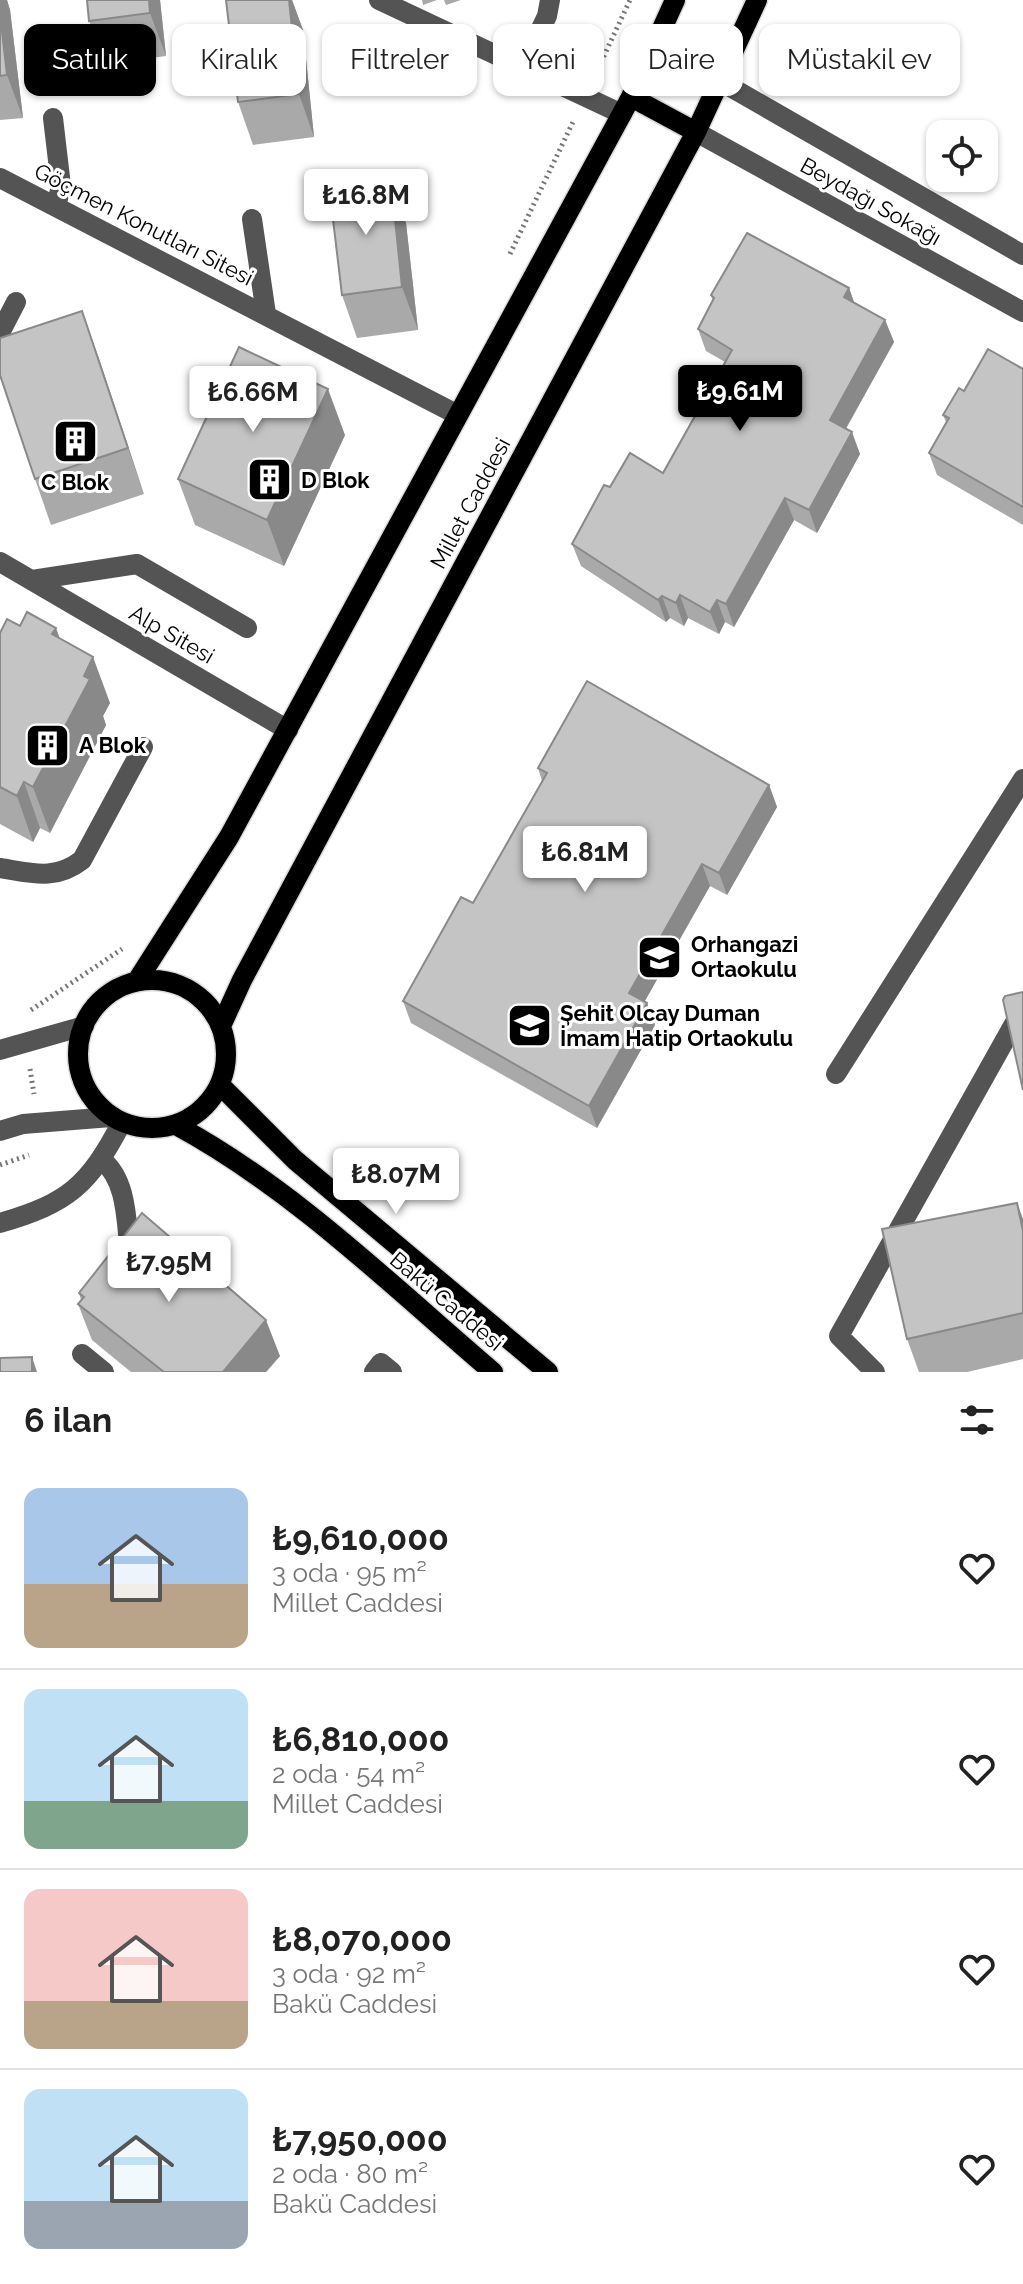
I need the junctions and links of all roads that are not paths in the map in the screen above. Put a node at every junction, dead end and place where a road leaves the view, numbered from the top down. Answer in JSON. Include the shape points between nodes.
{"nodes":[{"id":1,"x":379,"y":0,"type":"edge"},
{"id":2,"x":550,"y":0,"type":"edge"},
{"id":3,"x":675,"y":0,"type":"edge"},
{"id":4,"x":757,"y":0,"type":"edge"},
{"id":5,"x":543,"y":24,"type":"edge"},
{"id":6,"x":664,"y":24,"type":"edge"},
{"id":7,"x":743,"y":31,"type":"edge"},
{"id":8,"x":493,"y":54,"type":"edge"},
{"id":9,"x":743,"y":94,"type":"edge"},
{"id":10,"x":581,"y":96,"type":"edge"},
{"id":11,"x":630,"y":96,"type":"edge"},
{"id":12,"x":713,"y":96,"type":"edge"},
{"id":13,"x":626,"y":105,"type":"junction"},
{"id":14,"x":53,"y":118,"type":"dead end"},
{"id":15,"x":696,"y":132,"type":"junction"},
{"id":16,"x":0,"y":178,"type":"edge"},
{"id":17,"x":56,"y":207,"type":"junction"},
{"id":18,"x":252,"y":219,"type":"dead end"},
{"id":19,"x":1023,"y":255,"type":"edge"},
{"id":20,"x":16,"y":302,"type":"dead end"},
{"id":21,"x":1023,"y":312,"type":"edge"},
{"id":22,"x":266,"y":314,"type":"junction"},
{"id":23,"x":0,"y":333,"type":"edge"},
{"id":24,"x":458,"y":415,"type":"junction"},
{"id":25,"x":0,"y":562,"type":"edge"},
{"id":26,"x":32,"y":580,"type":"junction"},
{"id":27,"x":247,"y":628,"type":"dead end"},
{"id":28,"x":288,"y":730,"type":"junction"},
{"id":29,"x":143,"y":747,"type":"dead end"},
{"id":30,"x":1023,"y":779,"type":"edge"},
{"id":31,"x":0,"y":868,"type":"edge"},
{"id":32,"x":137,"y":981,"type":"junction"},
{"id":33,"x":1023,"y":1008,"type":"edge"},
{"id":34,"x":84,"y":1026,"type":"junction"},
{"id":35,"x":221,"y":1026,"type":"junction"},
{"id":36,"x":0,"y":1050,"type":"edge"},
{"id":37,"x":836,"y":1074,"type":"dead end"},
{"id":38,"x":220,"y":1085,"type":"junction"},
{"id":39,"x":117,"y":1120,"type":"junction"},
{"id":40,"x":176,"y":1125,"type":"junction"},
{"id":41,"x":0,"y":1131,"type":"edge"},
{"id":42,"x":102,"y":1160,"type":"junction"},
{"id":43,"x":0,"y":1223,"type":"edge"},
{"id":44,"x":130,"y":1253,"type":"edge"},
{"id":45,"x":82,"y":1354,"type":"dead end"},
{"id":46,"x":104,"y":1372,"type":"edge"},
{"id":47,"x":374,"y":1372,"type":"edge"},
{"id":48,"x":392,"y":1372,"type":"edge"},
{"id":49,"x":493,"y":1372,"type":"edge"},
{"id":50,"x":548,"y":1372,"type":"edge"},
{"id":51,"x":875,"y":1372,"type":"edge"}],
"edges":[{"from":1,"to":8,"type":"street"},
{"from":2,"to":5,"type":"street"},
{"from":3,"to":6,"type":"main road"},
{"from":4,"to":7,"type":"main road","name":"Millet Caddesi"},
{"from":9,"to":19,"type":"street","name":"Beydağı Sokağı"},
{"from":10,"to":13,"type":"street"},
{"from":11,"to":13,"type":"main road"},
{"from":12,"to":15,"type":"main road","name":"Millet Caddesi"},
{"from":13,"to":15,"type":"main road"},
{"from":13,"to":24,"type":"main road"},
{"from":14,"to":17,"type":"street","via":[[61,186]]},
{"from":15,"to":21,"type":"street","name":"Beydağı Sokağı"},
{"from":15,"to":35,"type":"main road","name":"Millet Caddesi"},
{"from":16,"to":17,"type":"street","name":"Göçmen Konutları Sitesi"},
{"from":17,"to":22,"type":"street","name":"Göçmen Konutları Sitesi"},
{"from":18,"to":22,"type":"street","name":"Göçmen Konutları Sitesi"},
{"from":20,"to":23,"type":"street"},
{"from":22,"to":24,"type":"street","name":"Göçmen Konutları Sitesi"},
{"from":24,"to":28,"type":"main road"},
{"from":25,"to":26,"type":"street","name":"Alp Sitesi"},
{"from":26,"to":27,"type":"street","name":"Alp Sitesi","via":[[137,564]]},
{"from":26,"to":28,"type":"street","name":"Alp Sitesi"},
{"from":28,"to":32,"type":"main road","via":[[229,837]]},
{"from":29,"to":31,"type":"street","via":[[82,860],[66,873]]},
{"from":30,"to":37,"type":"street"},
{"from":32,"to":34,"type":"main road","via":[[106,995]]},
{"from":32,"to":35,"type":"main road","via":[[179,984],[200,997]]},
{"from":33,"to":51,"type":"street","via":[[839,1336]]},
{"from":34,"to":36,"type":"street"},
{"from":34,"to":39,"type":"main road","via":[[78,1063],[86,1087]]},
{"from":35,"to":38,"type":"main road","via":[[226,1062]]},
{"from":38,"to":40,"type":"main road","via":[[208,1103]]},
{"from":38,"to":50,"type":"main road","name":"Bakü Caddesi","via":[[295,1160]]},
{"from":39,"to":40,"type":"main road"},
{"from":39,"to":41,"type":"street","via":[[39,1123]]},
{"from":39,"to":42,"type":"street"},
{"from":40,"to":49,"type":"main road","name":"Bakü Caddesi","via":[[275,1186]]},
{"from":42,"to":43,"type":"street","via":[[53,1205]]},
{"from":42,"to":44,"type":"street","via":[[117,1180]]},
{"from":45,"to":46,"type":"street"},
{"from":47,"to":48,"type":"street","via":[[381,1363]]}]}
